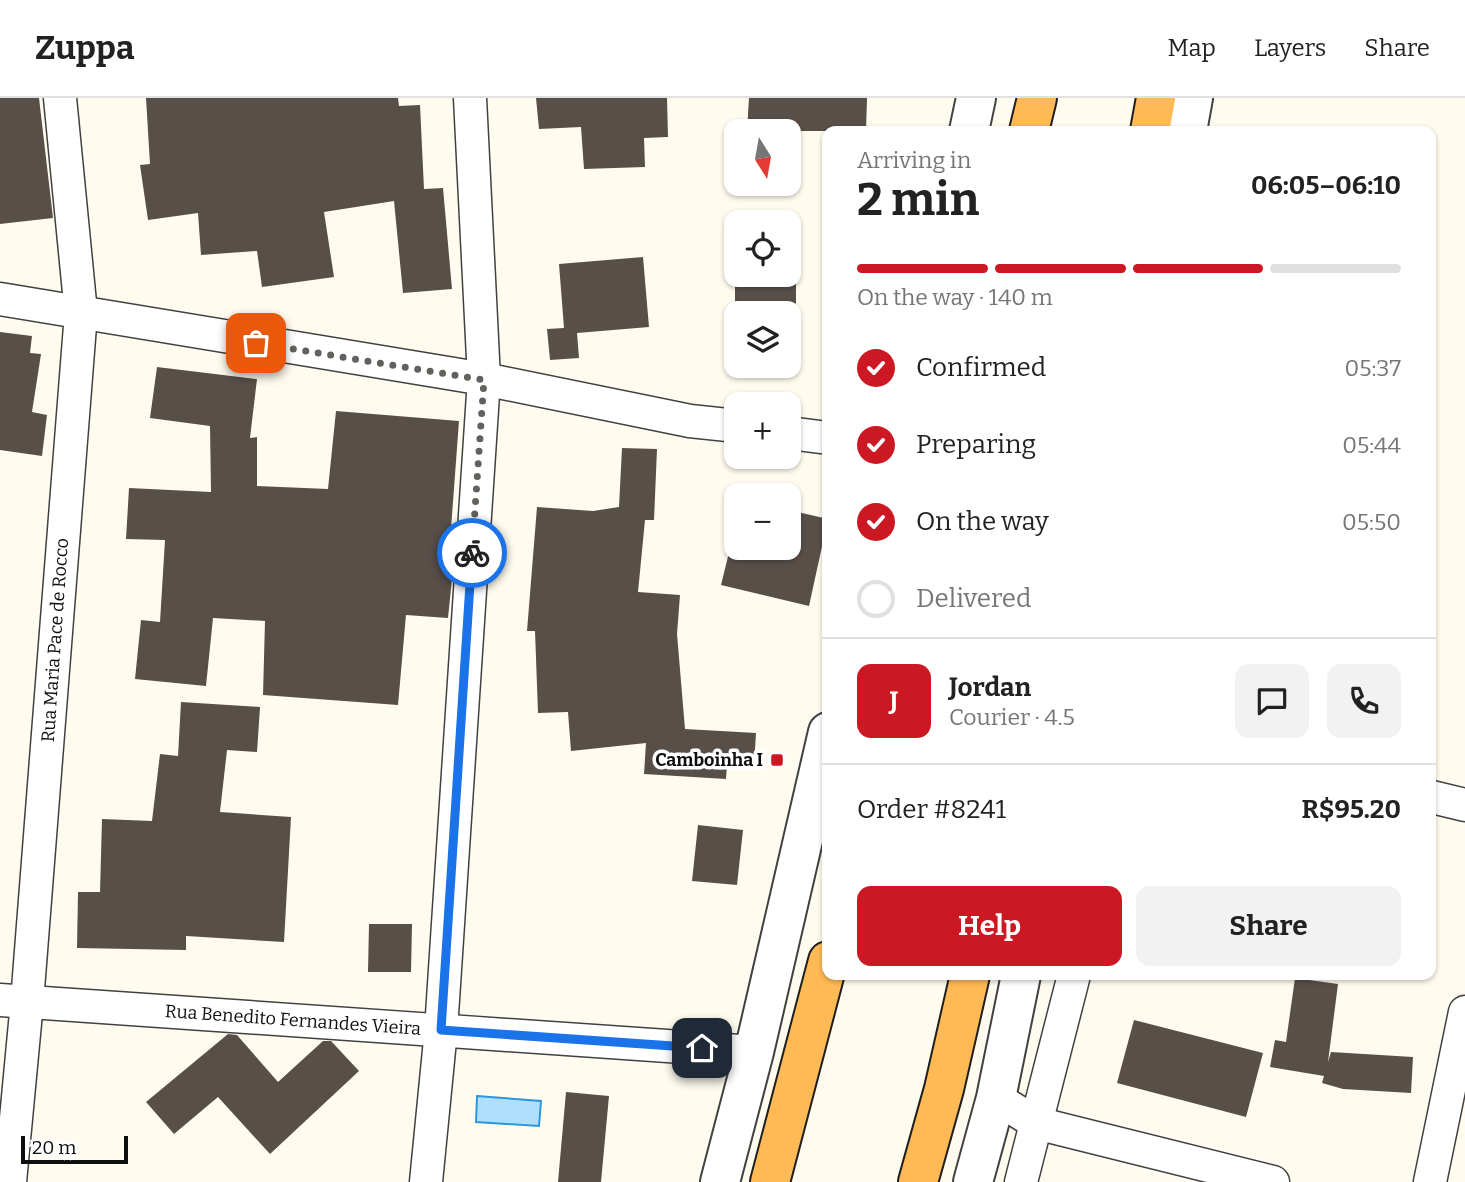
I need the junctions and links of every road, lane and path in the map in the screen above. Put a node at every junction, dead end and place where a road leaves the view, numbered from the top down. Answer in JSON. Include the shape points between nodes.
{"nodes":[{"id":1,"x":61,"y":98,"type":"edge"},
{"id":2,"x":470,"y":98,"type":"edge"},
{"id":3,"x":976,"y":98,"type":"edge"},
{"id":4,"x":1037,"y":98,"type":"edge"},
{"id":5,"x":1156,"y":98,"type":"edge"},
{"id":6,"x":1193,"y":98,"type":"edge"},
{"id":7,"x":970,"y":126,"type":"edge"},
{"id":8,"x":1030,"y":126,"type":"edge"},
{"id":9,"x":1151,"y":126,"type":"edge"},
{"id":10,"x":1187,"y":126,"type":"edge"},
{"id":11,"x":0,"y":299,"type":"edge"},
{"id":12,"x":81,"y":313,"type":"junction"},
{"id":13,"x":484,"y":380,"type":"junction"},
{"id":14,"x":724,"y":425,"type":"edge"},
{"id":15,"x":801,"y":435,"type":"edge"},
{"id":16,"x":822,"y":437,"type":"edge"},
{"id":17,"x":822,"y":759,"type":"edge"},
{"id":18,"x":1436,"y":798,"type":"edge"},
{"id":19,"x":1465,"y":805,"type":"edge"},
{"id":20,"x":823,"y":980,"type":"edge"},
{"id":21,"x":969,"y":980,"type":"edge"},
{"id":22,"x":1020,"y":980,"type":"edge"},
{"id":23,"x":1073,"y":980,"type":"edge"},
{"id":24,"x":13,"y":1001,"type":"edge"},
{"id":25,"x":1465,"y":1012,"type":"edge"},
{"id":26,"x":441,"y":1030,"type":"junction"},
{"id":27,"x":754,"y":1052,"type":"junction"},
{"id":28,"x":996,"y":1098,"type":"junction"},
{"id":29,"x":1036,"y":1123,"type":"junction"},
{"id":30,"x":10,"y":1182,"type":"edge"},
{"id":31,"x":426,"y":1182,"type":"edge"},
{"id":32,"x":720,"y":1182,"type":"edge"},
{"id":33,"x":770,"y":1182,"type":"edge"},
{"id":34,"x":918,"y":1182,"type":"edge"},
{"id":35,"x":973,"y":1182,"type":"edge"},
{"id":36,"x":1021,"y":1182,"type":"edge"},
{"id":37,"x":1273,"y":1182,"type":"edge"},
{"id":38,"x":1430,"y":1182,"type":"edge"}],
"edges":[{"from":1,"to":12,"type":"street","name":"Rua Maria Pace de Rocco"},
{"from":2,"to":13,"type":"street"},
{"from":3,"to":7,"type":"street"},
{"from":4,"to":8,"type":"highway"},
{"from":5,"to":9,"type":"highway"},
{"from":6,"to":10,"type":"street"},
{"from":11,"to":12,"type":"street"},
{"from":12,"to":13,"type":"street"},
{"from":12,"to":24,"type":"street","name":"Rua Maria Pace de Rocco"},
{"from":13,"to":14,"type":"street"},
{"from":13,"to":26,"type":"street"},
{"from":15,"to":16,"type":"street"},
{"from":17,"to":27,"type":"street"},
{"from":18,"to":19,"type":"street"},
{"from":20,"to":33,"type":"highway"},
{"from":21,"to":34,"type":"highway"},
{"from":22,"to":28,"type":"street"},
{"from":23,"to":29,"type":"street"},
{"from":24,"to":26,"type":"street","name":"Rua Benedito Fernandes Vieira"},
{"from":24,"to":30,"type":"street","name":"Rua Maria Pace de Rocco"},
{"from":25,"to":38,"type":"street"},
{"from":26,"to":27,"type":"street","name":"Rua Benedito Fernandes Vieira"},
{"from":26,"to":31,"type":"street"},
{"from":27,"to":32,"type":"street"},
{"from":28,"to":29,"type":"street"},
{"from":28,"to":35,"type":"street"},
{"from":29,"to":36,"type":"street"},
{"from":29,"to":37,"type":"street"}]}
